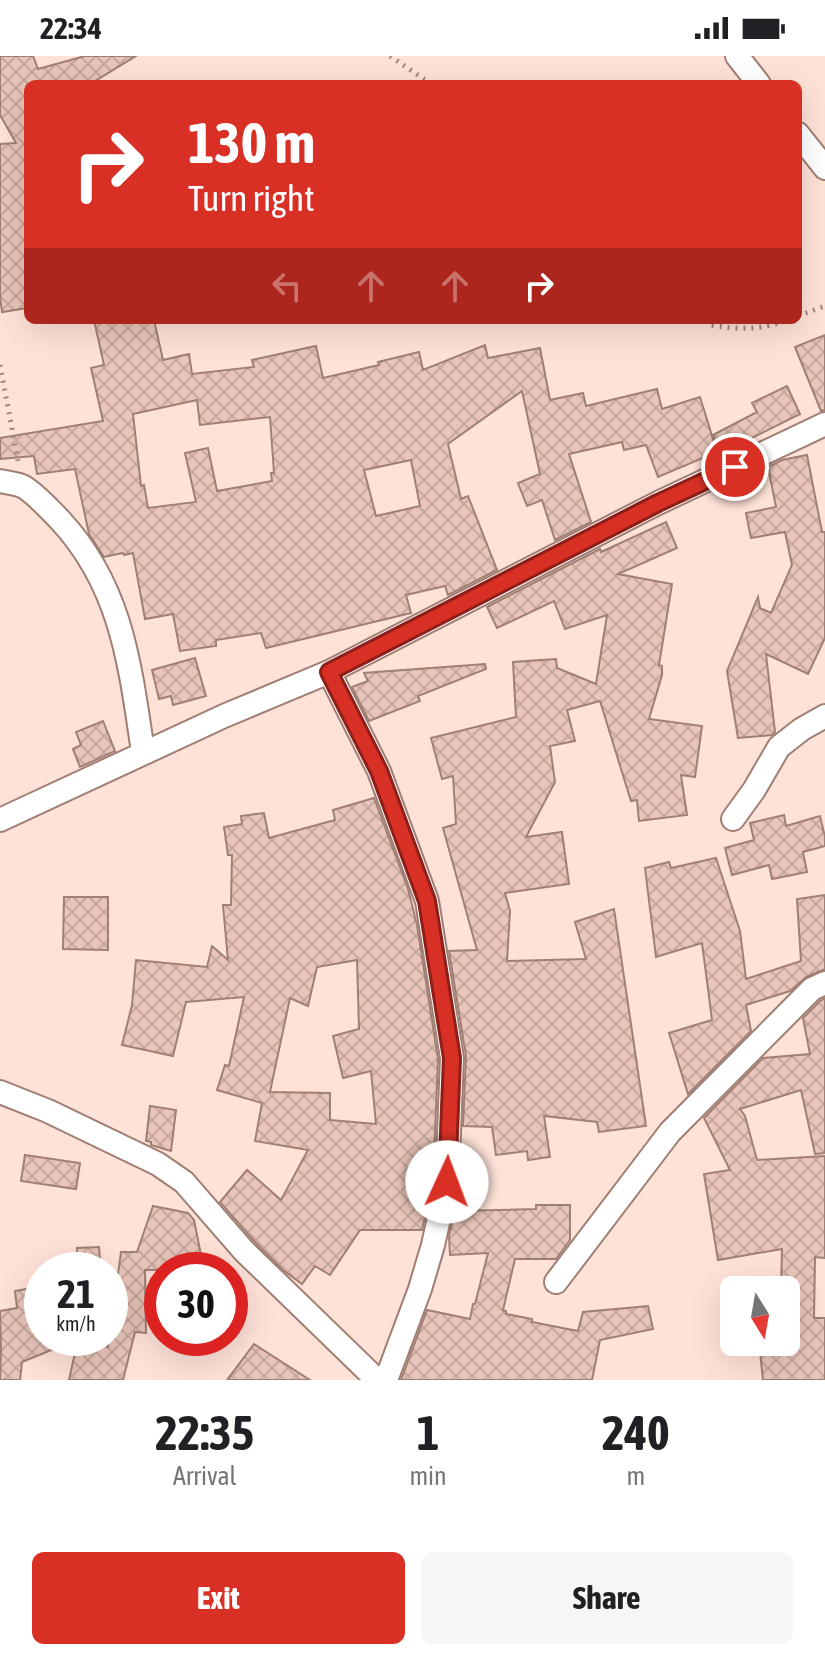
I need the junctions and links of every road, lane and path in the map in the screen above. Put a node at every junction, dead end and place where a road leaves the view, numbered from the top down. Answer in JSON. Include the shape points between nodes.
{"nodes":[{"id":1,"x":390,"y":56,"type":"edge"},
{"id":2,"x":737,"y":56,"type":"edge"},
{"id":3,"x":425,"y":80,"type":"edge"},
{"id":4,"x":756,"y":80,"type":"edge"},
{"id":5,"x":802,"y":139,"type":"edge"},
{"id":6,"x":825,"y":168,"type":"edge"},
{"id":7,"x":825,"y":306,"type":"edge"},
{"id":8,"x":802,"y":315,"type":"edge"},
{"id":9,"x":709,"y":324,"type":"edge"},
{"id":10,"x":778,"y":324,"type":"edge"},
{"id":11,"x":0,"y":365,"type":"edge"},
{"id":12,"x":825,"y":424,"type":"edge"},
{"id":13,"x":11,"y":483,"type":"edge"},
{"id":14,"x":329,"y":672,"type":"junction"},
{"id":15,"x":825,"y":716,"type":"edge"},
{"id":16,"x":143,"y":752,"type":"junction"},
{"id":17,"x":733,"y":819,"type":"dead end"},
{"id":18,"x":0,"y":820,"type":"edge"},
{"id":19,"x":825,"y":983,"type":"edge"},
{"id":20,"x":0,"y":1092,"type":"edge"},
{"id":21,"x":556,"y":1282,"type":"dead end"},
{"id":22,"x":377,"y":1380,"type":"edge"},
{"id":23,"x":386,"y":1380,"type":"edge"}],
"edges":[{"from":1,"to":3,"type":"path"},
{"from":2,"to":4,"type":"street"},
{"from":5,"to":6,"type":"street"},
{"from":7,"to":8,"type":"path"},
{"from":9,"to":10,"type":"path","via":[[741,330]]},
{"from":11,"to":13,"type":"path"},
{"from":12,"to":14,"type":"street","via":[[658,503]]},
{"from":13,"to":16,"type":"street","via":[[46,506],[99,572],[131,669]]},
{"from":14,"to":16,"type":"street"},
{"from":14,"to":23,"type":"street","via":[[379,771],[427,901],[452,1058],[447,1182],[420,1289]]},
{"from":15,"to":17,"type":"street","via":[[779,747]]},
{"from":16,"to":18,"type":"street"},
{"from":19,"to":21,"type":"street","via":[[812,989],[670,1132]]},
{"from":20,"to":22,"type":"street","via":[[158,1164],[184,1182],[244,1251]]}]}
